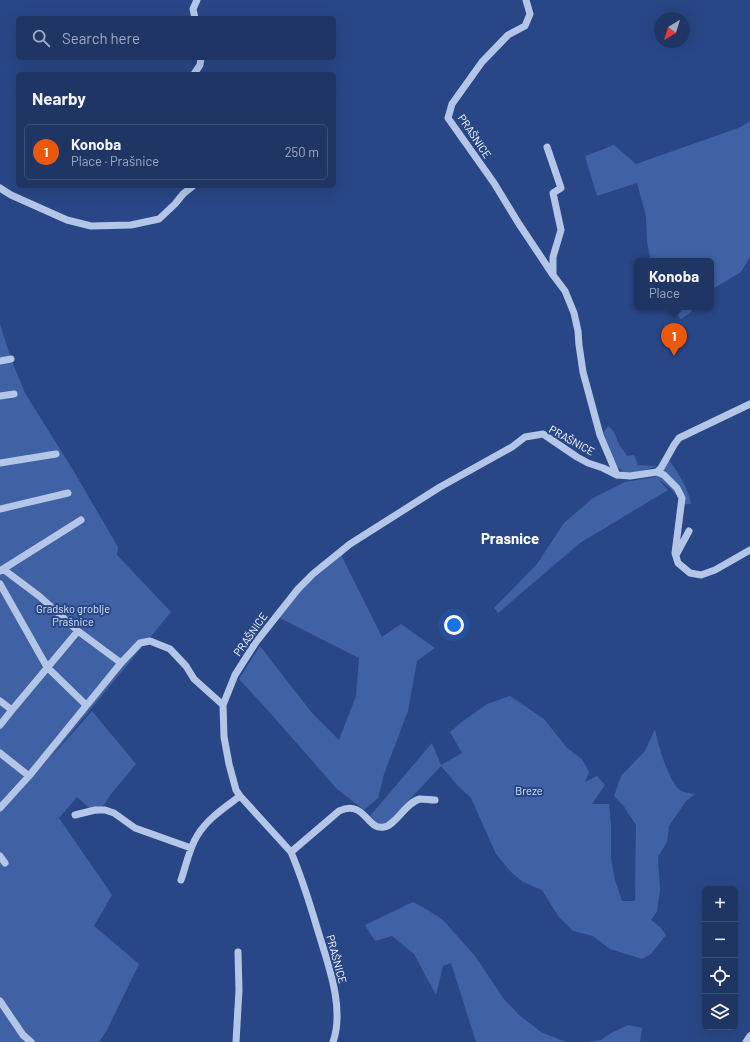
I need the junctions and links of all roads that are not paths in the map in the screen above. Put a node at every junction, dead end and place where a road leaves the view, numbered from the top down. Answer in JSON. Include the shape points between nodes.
{"nodes":[{"id":1,"x":197,"y":0,"type":"edge"},
{"id":2,"x":526,"y":0,"type":"edge"},
{"id":3,"x":195,"y":16,"type":"edge"},
{"id":4,"x":201,"y":60,"type":"edge"},
{"id":5,"x":196,"y":72,"type":"edge"},
{"id":6,"x":547,"y":147,"type":"dead end"},
{"id":7,"x":0,"y":188,"type":"edge"},
{"id":8,"x":190,"y":188,"type":"edge"},
{"id":9,"x":553,"y":275,"type":"junction"},
{"id":10,"x":11,"y":359,"type":"dead end"},
{"id":11,"x":0,"y":361,"type":"edge"},
{"id":12,"x":14,"y":394,"type":"dead end"},
{"id":13,"x":0,"y":396,"type":"edge"},
{"id":14,"x":750,"y":404,"type":"edge"},
{"id":15,"x":56,"y":454,"type":"dead end"},
{"id":16,"x":0,"y":463,"type":"edge"},
{"id":17,"x":657,"y":472,"type":"junction"},
{"id":18,"x":617,"y":475,"type":"junction"},
{"id":19,"x":68,"y":493,"type":"dead end"},
{"id":20,"x":0,"y":509,"type":"edge"},
{"id":21,"x":81,"y":520,"type":"dead end"},
{"id":22,"x":689,"y":531,"type":"dead end"},
{"id":23,"x":750,"y":550,"type":"edge"},
{"id":24,"x":676,"y":556,"type":"junction"},
{"id":25,"x":2,"y":570,"type":"edge"},
{"id":26,"x":0,"y":584,"type":"edge"},
{"id":27,"x":78,"y":631,"type":"junction"},
{"id":28,"x":120,"y":663,"type":"junction"},
{"id":29,"x":47,"y":667,"type":"junction"},
{"id":30,"x":0,"y":701,"type":"edge"},
{"id":31,"x":86,"y":705,"type":"junction"},
{"id":32,"x":223,"y":705,"type":"junction"},
{"id":33,"x":12,"y":710,"type":"junction"},
{"id":34,"x":0,"y":725,"type":"edge"},
{"id":35,"x":0,"y":753,"type":"edge"},
{"id":36,"x":29,"y":776,"type":"junction"},
{"id":37,"x":240,"y":796,"type":"junction"},
{"id":38,"x":435,"y":800,"type":"dead end"},
{"id":39,"x":0,"y":808,"type":"edge"},
{"id":40,"x":75,"y":815,"type":"dead end"},
{"id":41,"x":191,"y":848,"type":"junction"},
{"id":42,"x":291,"y":852,"type":"junction"},
{"id":43,"x":0,"y":856,"type":"edge"},
{"id":44,"x":5,"y":863,"type":"dead end"},
{"id":45,"x":181,"y":880,"type":"dead end"},
{"id":46,"x":238,"y":952,"type":"dead end"},
{"id":47,"x":0,"y":1001,"type":"edge"},
{"id":48,"x":750,"y":1036,"type":"edge"},
{"id":49,"x":31,"y":1042,"type":"edge"},
{"id":50,"x":236,"y":1042,"type":"edge"},
{"id":51,"x":333,"y":1042,"type":"edge"},
{"id":52,"x":746,"y":1042,"type":"edge"}],
"edges":[{"from":1,"to":3,"type":"street","via":[[193,9]]},
{"from":2,"to":9,"type":"street","name":"PRAŠNICE","via":[[530,14],[525,26],[508,35],[482,62],[452,104],[448,118],[494,183]]},
{"from":4,"to":5,"type":"street"},
{"from":6,"to":9,"type":"street","via":[[561,188],[553,194],[561,230],[553,257]]},
{"from":7,"to":8,"type":"street","via":[[67,220],[91,226],[131,225],[158,219]]},
{"from":9,"to":18,"type":"street","name":"PRAŠNICE","via":[[565,291],[574,313],[583,372],[600,435]]},
{"from":10,"to":11,"type":"street"},
{"from":12,"to":13,"type":"street"},
{"from":14,"to":17,"type":"street","via":[[679,438]]},
{"from":15,"to":16,"type":"street"},
{"from":17,"to":18,"type":"street","name":"PRAŠNICE"},
{"from":17,"to":24,"type":"street","via":[[664,475],[677,488],[682,498]]},
{"from":18,"to":32,"type":"street","name":"PRAŠNICE","via":[[577,457],[543,434],[525,437],[350,544],[313,574],[298,588],[256,642],[235,675]]},
{"from":19,"to":20,"type":"street"},
{"from":21,"to":25,"type":"street"},
{"from":22,"to":24,"type":"street"},
{"from":23,"to":24,"type":"street","via":[[701,576],[690,573],[678,563]]},
{"from":25,"to":27,"type":"street","via":[[39,596]]},
{"from":26,"to":29,"type":"street"},
{"from":27,"to":28,"type":"street"},
{"from":27,"to":29,"type":"street"},
{"from":28,"to":31,"type":"street"},
{"from":28,"to":32,"type":"street","via":[[140,643],[150,641],[163,645],[181,660],[194,679]]},
{"from":29,"to":31,"type":"street"},
{"from":29,"to":33,"type":"street"},
{"from":30,"to":33,"type":"street"},
{"from":31,"to":36,"type":"street"},
{"from":32,"to":37,"type":"street","name":"PRAŠNICE","via":[[224,737],[234,784]]},
{"from":33,"to":34,"type":"street"},
{"from":35,"to":36,"type":"street"},
{"from":36,"to":39,"type":"street"},
{"from":37,"to":41,"type":"street","via":[[209,820]]},
{"from":37,"to":42,"type":"street","name":"PRAŠNICE"},
{"from":38,"to":42,"type":"street","via":[[419,799],[398,815],[390,825],[383,828],[373,824],[364,813],[344,809]]},
{"from":40,"to":41,"type":"street","via":[[105,810],[114,813],[135,828]]},
{"from":41,"to":45,"type":"street"},
{"from":42,"to":51,"type":"street","name":"PRAŠNICE","via":[[306,890],[332,980],[337,1016]]},
{"from":43,"to":44,"type":"street"},
{"from":46,"to":50,"type":"street"},
{"from":47,"to":49,"type":"street","via":[[23,1035]]},
{"from":48,"to":52,"type":"street"}]}
